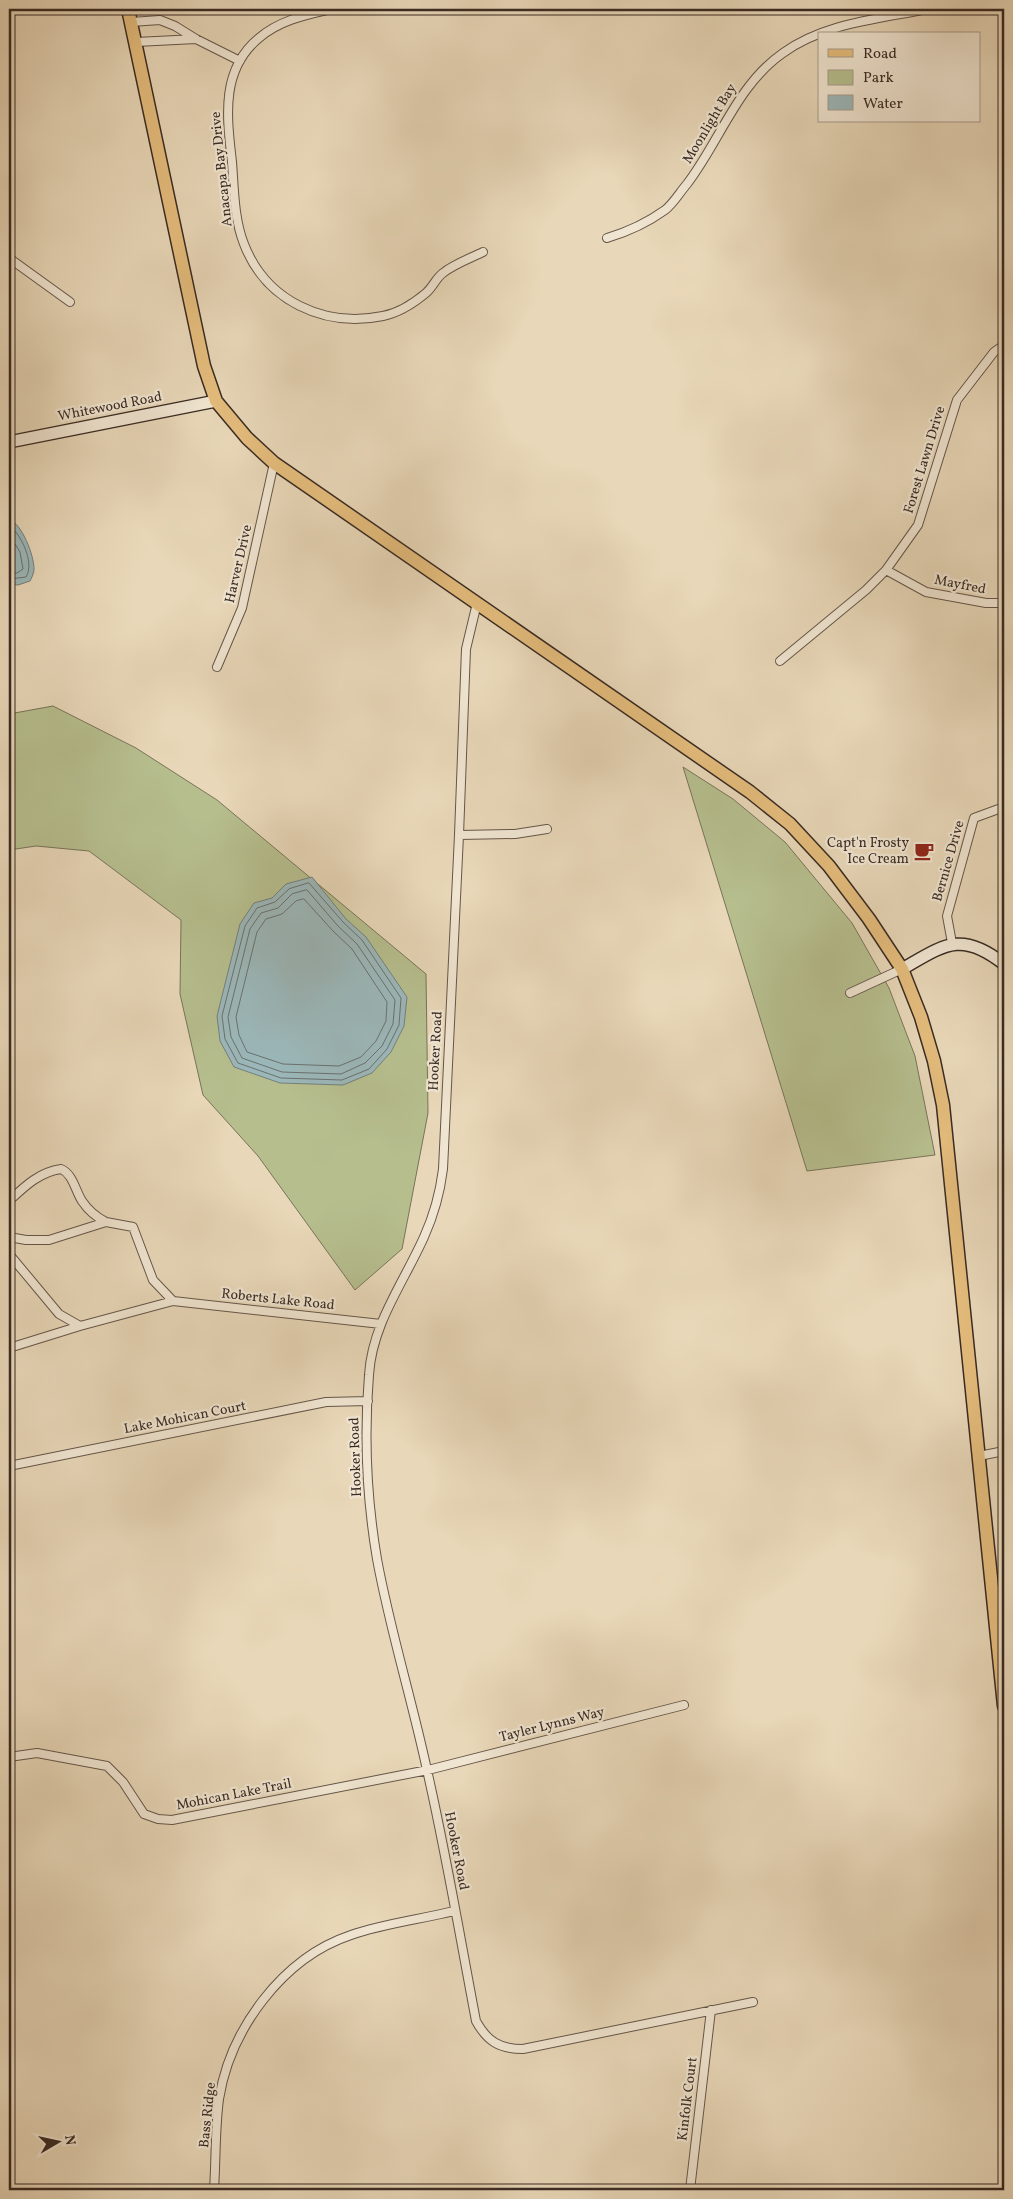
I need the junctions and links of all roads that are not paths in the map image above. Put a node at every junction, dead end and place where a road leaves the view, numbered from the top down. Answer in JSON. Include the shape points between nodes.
{"nodes":[{"id":1,"x":128,"y":9,"type":"edge"},
{"id":2,"x":332,"y":9,"type":"edge"},
{"id":3,"x":927,"y":9,"type":"edge"},
{"id":4,"x":131,"y":22,"type":"junction"},
{"id":5,"x":824,"y":32,"type":"edge"},
{"id":6,"x":818,"y":34,"type":"edge"},
{"id":7,"x":196,"y":38,"type":"junction"},
{"id":8,"x":136,"y":42,"type":"junction"},
{"id":9,"x":240,"y":60,"type":"junction"},
{"id":10,"x":606,"y":238,"type":"dead end"},
{"id":11,"x":484,"y":252,"type":"dead end"},
{"id":12,"x":9,"y":258,"type":"edge"},
{"id":13,"x":70,"y":302,"type":"dead end"},
{"id":14,"x":1004,"y":345,"type":"edge"},
{"id":15,"x":216,"y":401,"type":"junction"},
{"id":16,"x":9,"y":442,"type":"edge"},
{"id":17,"x":274,"y":463,"type":"junction"},
{"id":18,"x":886,"y":570,"type":"junction"},
{"id":19,"x":477,"y":603,"type":"junction"},
{"id":20,"x":1004,"y":603,"type":"edge"},
{"id":21,"x":780,"y":661,"type":"dead end"},
{"id":22,"x":217,"y":666,"type":"dead end"},
{"id":23,"x":1004,"y":806,"type":"edge"},
{"id":24,"x":547,"y":828,"type":"dead end"},
{"id":25,"x":459,"y":835,"type":"junction"},
{"id":26,"x":952,"y":943,"type":"junction"},
{"id":27,"x":1004,"y":964,"type":"edge"},
{"id":28,"x":902,"y":969,"type":"junction"},
{"id":29,"x":850,"y":993,"type":"dead end"},
{"id":30,"x":9,"y":1201,"type":"edge"},
{"id":31,"x":106,"y":1222,"type":"junction"},
{"id":32,"x":9,"y":1237,"type":"edge"},
{"id":33,"x":9,"y":1254,"type":"edge"},
{"id":34,"x":172,"y":1301,"type":"junction"},
{"id":35,"x":381,"y":1324,"type":"junction"},
{"id":36,"x":80,"y":1326,"type":"junction"},
{"id":37,"x":9,"y":1348,"type":"edge"},
{"id":38,"x":368,"y":1401,"type":"junction"},
{"id":39,"x":1004,"y":1452,"type":"edge"},
{"id":40,"x":979,"y":1456,"type":"junction"},
{"id":41,"x":9,"y":1466,"type":"edge"},
{"id":42,"x":684,"y":1705,"type":"dead end"},
{"id":43,"x":1004,"y":1706,"type":"edge"},
{"id":44,"x":9,"y":1757,"type":"edge"},
{"id":45,"x":428,"y":1770,"type":"junction"},
{"id":46,"x":454,"y":1911,"type":"junction"},
{"id":47,"x":753,"y":2002,"type":"dead end"},
{"id":48,"x":711,"y":2010,"type":"junction"},
{"id":49,"x":9,"y":2184,"type":"edge"},
{"id":50,"x":13,"y":2190,"type":"edge"},
{"id":51,"x":214,"y":2190,"type":"edge"},
{"id":52,"x":690,"y":2190,"type":"edge"}],
"edges":[{"from":1,"to":4,"type":"main road"},
{"from":2,"to":9,"type":"street","name":"Anacapa Bay Drive","via":[[281,23],[257,39]]},
{"from":3,"to":5,"type":"street","name":"Moonlight Bay"},
{"from":4,"to":7,"type":"street","via":[[160,20]]},
{"from":4,"to":8,"type":"main road"},
{"from":6,"to":10,"type":"street","name":"Moonlight Bay","via":[[782,53],[744,90],[697,170],[666,210],[630,231]]},
{"from":7,"to":8,"type":"street"},
{"from":7,"to":9,"type":"street"},
{"from":8,"to":15,"type":"main road","via":[[204,366]]},
{"from":9,"to":11,"type":"street","name":"Anacapa Bay Drive","via":[[229,87],[227,114],[238,224],[254,264],[273,288],[309,312],[329,317],[382,316],[398,312],[426,293],[443,272]]},
{"from":12,"to":13,"type":"street"},
{"from":14,"to":18,"type":"street","name":"Forest Lawn Drive","via":[[994,352],[957,400],[918,525]]},
{"from":15,"to":16,"type":"street","name":"Whitewood Road"},
{"from":15,"to":17,"type":"main road","via":[[247,438]]},
{"from":17,"to":19,"type":"main road"},
{"from":17,"to":22,"type":"street","name":"Harver Drive","via":[[242,608]]},
{"from":18,"to":20,"type":"street","name":"Mayfred","via":[[926,592],[986,603]]},
{"from":18,"to":21,"type":"street","name":"Forest Lawn Drive"},
{"from":19,"to":25,"type":"street","name":"Hooker Road","via":[[466,649]]},
{"from":19,"to":28,"type":"main road","via":[[750,792],[790,824],[835,873]]},
{"from":23,"to":26,"type":"street","name":"Bernice Drive","via":[[974,818],[947,916]]},
{"from":24,"to":25,"type":"street","via":[[515,834]]},
{"from":25,"to":35,"type":"street","name":"Hooker Road","via":[[440,1190],[425,1236]]},
{"from":26,"to":27,"type":"street","via":[[971,945]]},
{"from":26,"to":28,"type":"street"},
{"from":28,"to":29,"type":"street"},
{"from":28,"to":40,"type":"main road","via":[[921,1017],[943,1105]]},
{"from":30,"to":31,"type":"street","via":[[45,1173],[61,1169],[70,1175],[90,1211]]},
{"from":31,"to":32,"type":"street","via":[[49,1240]]},
{"from":31,"to":34,"type":"street","via":[[133,1227],[153,1280]]},
{"from":33,"to":36,"type":"street","via":[[59,1314]]},
{"from":34,"to":35,"type":"street","name":"Roberts Lake Road"},
{"from":34,"to":36,"type":"street","name":"Roberts Lake Road"},
{"from":35,"to":38,"type":"street","name":"Hooker Road","via":[[372,1353]]},
{"from":36,"to":37,"type":"street","name":"Roberts Lake Road"},
{"from":38,"to":41,"type":"street","name":"Lake Mohican Court","via":[[326,1402]]},
{"from":38,"to":45,"type":"street","name":"Hooker Road","via":[[371,1514],[378,1561]]},
{"from":39,"to":40,"type":"street"},
{"from":40,"to":43,"type":"main road"},
{"from":42,"to":45,"type":"street","name":"Tayler Lynns Way"},
{"from":44,"to":45,"type":"street","name":"Mohican Lake Trail","via":[[37,1753],[107,1766],[123,1782],[144,1814],[172,1820]]},
{"from":45,"to":46,"type":"street","name":"Hooker Road"},
{"from":46,"to":48,"type":"street","name":"Hooker Road","via":[[476,2021],[490,2042],[499,2046],[523,2049]]},
{"from":46,"to":51,"type":"street","name":"Bass Ridge","via":[[350,1935],[306,1960],[255,2009],[239,2036],[219,2100]]},
{"from":47,"to":48,"type":"street","name":"Hooker Road"},
{"from":48,"to":52,"type":"street","name":"Kinfolk Court"},
{"from":49,"to":50,"type":"street"}]}
